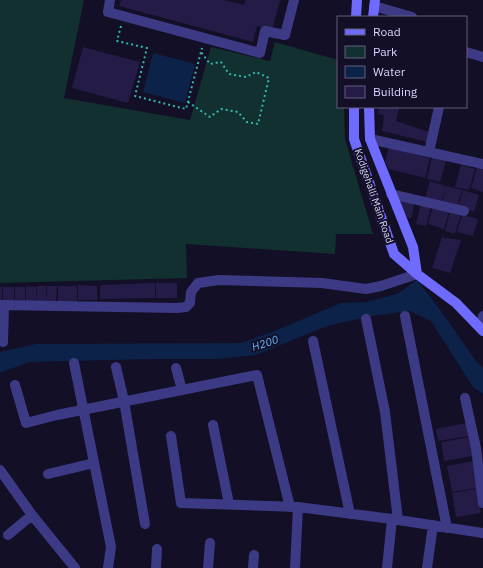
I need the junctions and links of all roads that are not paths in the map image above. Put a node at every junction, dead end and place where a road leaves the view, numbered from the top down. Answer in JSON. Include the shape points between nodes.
{"nodes":[{"id":1,"x":110,"y":0,"type":"edge"},
{"id":2,"x":294,"y":0,"type":"edge"},
{"id":3,"x":358,"y":0,"type":"edge"},
{"id":4,"x":375,"y":3,"type":"edge"},
{"id":5,"x":356,"y":16,"type":"edge"},
{"id":6,"x":373,"y":16,"type":"edge"},
{"id":7,"x":409,"y":16,"type":"edge"},
{"id":8,"x":467,"y":52,"type":"edge"},
{"id":9,"x":483,"y":57,"type":"edge"},
{"id":10,"x":354,"y":108,"type":"edge"},
{"id":11,"x":369,"y":108,"type":"edge"},
{"id":12,"x":439,"y":108,"type":"edge"},
{"id":13,"x":370,"y":139,"type":"junction"},
{"id":14,"x":429,"y":152,"type":"junction"},
{"id":15,"x":483,"y":164,"type":"edge"},
{"id":16,"x":391,"y":194,"type":"junction"},
{"id":17,"x":464,"y":211,"type":"dead end"},
{"id":18,"x":417,"y":274,"type":"junction"},
{"id":19,"x":2,"y":305,"type":"edge"},
{"id":20,"x":405,"y":316,"type":"dead end"},
{"id":21,"x":483,"y":316,"type":"edge"},
{"id":22,"x":366,"y":319,"type":"dead end"},
{"id":23,"x":481,"y":329,"type":"edge"},
{"id":24,"x":313,"y":341,"type":"dead end"},
{"id":25,"x":3,"y":342,"type":"dead end"},
{"id":26,"x":74,"y":363,"type":"dead end"},
{"id":27,"x":116,"y":366,"type":"dead end"},
{"id":28,"x":176,"y":368,"type":"dead end"},
{"id":29,"x":14,"y":385,"type":"dead end"},
{"id":30,"x":182,"y":390,"type":"junction"},
{"id":31,"x":465,"y":398,"type":"dead end"},
{"id":32,"x":124,"y":401,"type":"junction"},
{"id":33,"x":83,"y":410,"type":"junction"},
{"id":34,"x":214,"y":425,"type":"dead end"},
{"id":35,"x":171,"y":436,"type":"dead end"},
{"id":36,"x":94,"y":463,"type":"junction"},
{"id":37,"x":0,"y":470,"type":"edge"},
{"id":38,"x":48,"y":474,"type":"dead end"},
{"id":39,"x":483,"y":503,"type":"edge"},
{"id":40,"x":229,"y":504,"type":"junction"},
{"id":41,"x":294,"y":507,"type":"junction"},
{"id":42,"x":350,"y":514,"type":"junction"},
{"id":43,"x":32,"y":515,"type":"junction"},
{"id":44,"x":395,"y":519,"type":"junction"},
{"id":45,"x":145,"y":524,"type":"dead end"},
{"id":46,"x":433,"y":525,"type":"junction"},
{"id":47,"x":447,"y":528,"type":"junction"},
{"id":48,"x":483,"y":533,"type":"edge"},
{"id":49,"x":8,"y":535,"type":"dead end"},
{"id":50,"x":210,"y":543,"type":"dead end"},
{"id":51,"x":157,"y":549,"type":"dead end"},
{"id":52,"x":254,"y":556,"type":"dead end"},
{"id":53,"x":75,"y":568,"type":"edge"},
{"id":54,"x":108,"y":568,"type":"edge"},
{"id":55,"x":156,"y":568,"type":"edge"},
{"id":56,"x":208,"y":568,"type":"edge"},
{"id":57,"x":253,"y":568,"type":"edge"},
{"id":58,"x":295,"y":568,"type":"edge"},
{"id":59,"x":387,"y":568,"type":"edge"},
{"id":60,"x":427,"y":568,"type":"edge"}],
"edges":[{"from":1,"to":2,"type":"street","via":[[108,12],[260,53],[265,31],[285,35]]},
{"from":3,"to":5,"type":"street"},
{"from":4,"to":6,"type":"street"},
{"from":4,"to":7,"type":"street"},
{"from":8,"to":9,"type":"street"},
{"from":10,"to":18,"type":"street","name":"Kodigehalli Main Road","via":[[354,139],[394,254]]},
{"from":11,"to":13,"type":"street","name":"Kodigehalli Main Road"},
{"from":12,"to":14,"type":"street"},
{"from":13,"to":14,"type":"street"},
{"from":13,"to":16,"type":"street","name":"Kodigehalli Main Road"},
{"from":14,"to":15,"type":"street"},
{"from":16,"to":17,"type":"street"},
{"from":16,"to":18,"type":"street","name":"Kodigehalli Main Road","via":[[413,247]]},
{"from":18,"to":19,"type":"street","via":[[382,286],[366,288],[322,283],[219,280],[198,283],[191,292],[190,303],[186,307],[177,308]]},
{"from":18,"to":23,"type":"street","name":"Kodigehalli Main Road","via":[[456,303]]},
{"from":19,"to":25,"type":"street"},
{"from":20,"to":47,"type":"street"},
{"from":21,"to":23,"type":"street"},
{"from":22,"to":44,"type":"street","via":[[385,412]]},
{"from":24,"to":42,"type":"street"},
{"from":26,"to":33,"type":"street"},
{"from":27,"to":32,"type":"street"},
{"from":28,"to":30,"type":"street"},
{"from":29,"to":33,"type":"street","via":[[26,423]]},
{"from":30,"to":32,"type":"street"},
{"from":30,"to":41,"type":"street","via":[[257,375]]},
{"from":31,"to":39,"type":"street","via":[[476,448]]},
{"from":32,"to":33,"type":"street"},
{"from":32,"to":45,"type":"street"},
{"from":33,"to":36,"type":"street"},
{"from":34,"to":40,"type":"street"},
{"from":35,"to":40,"type":"street","via":[[181,503]]},
{"from":36,"to":38,"type":"street"},
{"from":36,"to":54,"type":"street","via":[[111,547]]},
{"from":37,"to":43,"type":"street"},
{"from":40,"to":41,"type":"street"},
{"from":41,"to":42,"type":"street"},
{"from":41,"to":58,"type":"street"},
{"from":42,"to":44,"type":"street"},
{"from":43,"to":49,"type":"street"},
{"from":43,"to":53,"type":"street"},
{"from":44,"to":46,"type":"street"},
{"from":44,"to":59,"type":"street"},
{"from":46,"to":47,"type":"street"},
{"from":46,"to":60,"type":"street"},
{"from":47,"to":48,"type":"street"},
{"from":50,"to":56,"type":"street"},
{"from":51,"to":55,"type":"street"},
{"from":52,"to":57,"type":"street"}]}
